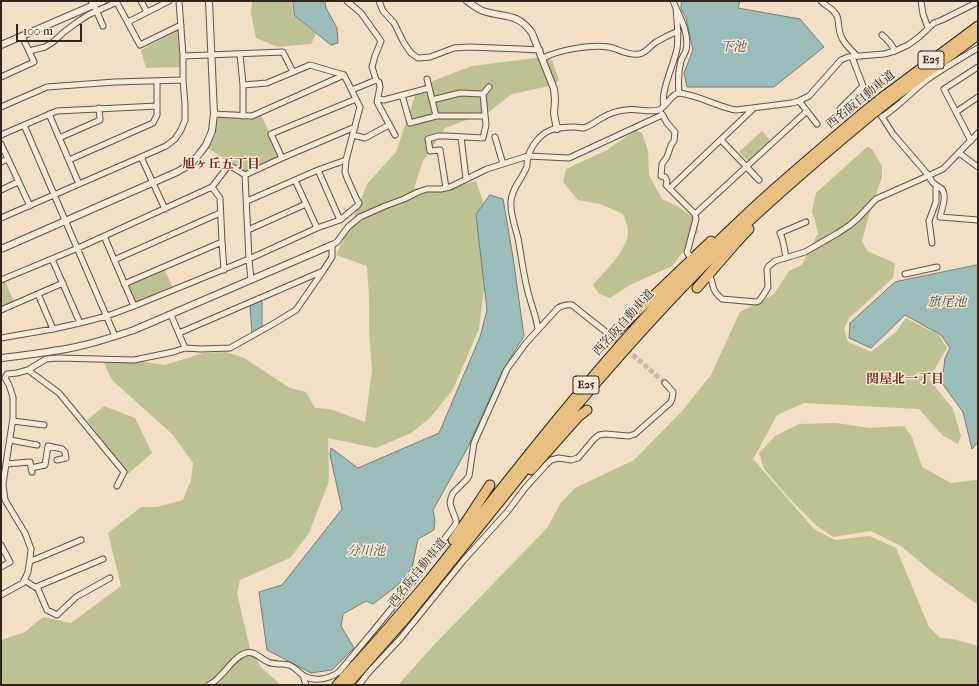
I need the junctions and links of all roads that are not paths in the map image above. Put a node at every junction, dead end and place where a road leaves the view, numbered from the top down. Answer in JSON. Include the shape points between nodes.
{"nodes":[{"id":1,"x":103,"y":1,"type":"edge"},
{"id":2,"x":141,"y":1,"type":"edge"},
{"id":3,"x":169,"y":1,"type":"edge"},
{"id":4,"x":180,"y":1,"type":"edge"},
{"id":5,"x":209,"y":1,"type":"edge"},
{"id":6,"x":347,"y":1,"type":"edge"},
{"id":7,"x":380,"y":1,"type":"edge"},
{"id":8,"x":467,"y":1,"type":"edge"},
{"id":9,"x":673,"y":1,"type":"edge"},
{"id":10,"x":821,"y":1,"type":"edge"},
{"id":11,"x":921,"y":1,"type":"edge"},
{"id":12,"x":116,"y":2,"type":"edge"},
{"id":13,"x":978,"y":2,"type":"edge"},
{"id":14,"x":93,"y":3,"type":"edge"},
{"id":15,"x":676,"y":8,"type":"junction"},
{"id":16,"x":97,"y":11,"type":"junction"},
{"id":17,"x":147,"y":12,"type":"junction"},
{"id":18,"x":128,"y":22,"type":"junction"},
{"id":19,"x":181,"y":25,"type":"junction"},
{"id":20,"x":103,"y":26,"type":"dead end"},
{"id":21,"x":978,"y":26,"type":"edge"},
{"id":22,"x":928,"y":28,"type":"junction"},
{"id":23,"x":678,"y":31,"type":"junction"},
{"id":24,"x":882,"y":35,"type":"dead end"},
{"id":25,"x":978,"y":35,"type":"edge"},
{"id":26,"x":22,"y":36,"type":"junction"},
{"id":27,"x":1,"y":45,"type":"edge"},
{"id":28,"x":978,"y":48,"type":"edge"},
{"id":29,"x":540,"y":50,"type":"junction"},
{"id":30,"x":29,"y":51,"type":"junction"},
{"id":31,"x":895,"y":52,"type":"junction"},
{"id":32,"x":240,"y":54,"type":"junction"},
{"id":33,"x":211,"y":55,"type":"junction"},
{"id":34,"x":183,"y":56,"type":"junction"},
{"id":35,"x":854,"y":57,"type":"junction"},
{"id":36,"x":543,"y":58,"type":"junction"},
{"id":37,"x":978,"y":67,"type":"edge"},
{"id":38,"x":293,"y":72,"type":"junction"},
{"id":39,"x":344,"y":74,"type":"junction"},
{"id":40,"x":1,"y":77,"type":"edge"},
{"id":41,"x":427,"y":79,"type":"dead end"},
{"id":42,"x":183,"y":80,"type":"junction"},
{"id":43,"x":376,"y":80,"type":"junction"},
{"id":44,"x":157,"y":82,"type":"junction"},
{"id":45,"x":243,"y":85,"type":"junction"},
{"id":46,"x":863,"y":86,"type":"junction"},
{"id":47,"x":489,"y":87,"type":"dead end"},
{"id":48,"x":429,"y":88,"type":"junction"},
{"id":49,"x":352,"y":90,"type":"junction"},
{"id":50,"x":679,"y":93,"type":"junction"},
{"id":51,"x":483,"y":94,"type":"junction"},
{"id":52,"x":402,"y":95,"type":"junction"},
{"id":53,"x":978,"y":98,"type":"edge"},
{"id":54,"x":356,"y":99,"type":"junction"},
{"id":55,"x":378,"y":99,"type":"junction"},
{"id":56,"x":886,"y":99,"type":"junction"},
{"id":57,"x":432,"y":100,"type":"junction"},
{"id":58,"x":799,"y":101,"type":"junction"},
{"id":59,"x":157,"y":106,"type":"junction"},
{"id":60,"x":1,"y":107,"type":"edge"},
{"id":61,"x":663,"y":107,"type":"junction"},
{"id":62,"x":99,"y":108,"type":"junction"},
{"id":63,"x":754,"y":108,"type":"junction"},
{"id":64,"x":840,"y":109,"type":"dead end"},
{"id":65,"x":807,"y":111,"type":"junction"},
{"id":66,"x":956,"y":112,"type":"junction"},
{"id":67,"x":49,"y":114,"type":"junction"},
{"id":68,"x":214,"y":114,"type":"junction"},
{"id":69,"x":867,"y":114,"type":"junction"},
{"id":70,"x":662,"y":115,"type":"junction"},
{"id":71,"x":884,"y":115,"type":"junction"},
{"id":72,"x":243,"y":116,"type":"junction"},
{"id":73,"x":436,"y":116,"type":"junction"},
{"id":74,"x":485,"y":116,"type":"junction"},
{"id":75,"x":817,"y":124,"type":"dead end"},
{"id":76,"x":24,"y":125,"type":"junction"},
{"id":77,"x":389,"y":125,"type":"junction"},
{"id":78,"x":355,"y":127,"type":"junction"},
{"id":79,"x":557,"y":128,"type":"junction"},
{"id":80,"x":978,"y":133,"type":"edge"},
{"id":81,"x":1,"y":135,"type":"edge"},
{"id":82,"x":353,"y":135,"type":"junction"},
{"id":83,"x":394,"y":135,"type":"dead end"},
{"id":84,"x":462,"y":137,"type":"junction"},
{"id":85,"x":496,"y":137,"type":"dead end"},
{"id":86,"x":59,"y":138,"type":"junction"},
{"id":87,"x":721,"y":140,"type":"junction"},
{"id":88,"x":971,"y":141,"type":"junction"},
{"id":89,"x":1,"y":144,"type":"edge"},
{"id":90,"x":959,"y":153,"type":"junction"},
{"id":91,"x":528,"y":156,"type":"junction"},
{"id":92,"x":141,"y":157,"type":"junction"},
{"id":93,"x":282,"y":158,"type":"junction"},
{"id":94,"x":8,"y":159,"type":"junction"},
{"id":95,"x":69,"y":160,"type":"junction"},
{"id":96,"x":346,"y":160,"type":"junction"},
{"id":97,"x":1,"y":162,"type":"edge"},
{"id":98,"x":503,"y":164,"type":"junction"},
{"id":99,"x":746,"y":167,"type":"junction"},
{"id":100,"x":978,"y":167,"type":"edge"},
{"id":101,"x":318,"y":170,"type":"junction"},
{"id":102,"x":245,"y":175,"type":"junction"},
{"id":103,"x":928,"y":176,"type":"junction"},
{"id":104,"x":466,"y":179,"type":"junction"},
{"id":105,"x":295,"y":180,"type":"junction"},
{"id":106,"x":758,"y":180,"type":"dead end"},
{"id":107,"x":18,"y":182,"type":"junction"},
{"id":108,"x":154,"y":183,"type":"junction"},
{"id":109,"x":791,"y":183,"type":"junction"},
{"id":110,"x":79,"y":184,"type":"junction"},
{"id":111,"x":936,"y":185,"type":"junction"},
{"id":112,"x":212,"y":187,"type":"junction"},
{"id":113,"x":446,"y":188,"type":"junction"},
{"id":114,"x":670,"y":188,"type":"junction"},
{"id":115,"x":1,"y":190,"type":"edge"},
{"id":116,"x":54,"y":195,"type":"junction"},
{"id":117,"x":247,"y":201,"type":"junction"},
{"id":118,"x":306,"y":204,"type":"junction"},
{"id":119,"x":30,"y":206,"type":"junction"},
{"id":120,"x":165,"y":209,"type":"junction"},
{"id":121,"x":751,"y":210,"type":"junction"},
{"id":122,"x":220,"y":213,"type":"junction"},
{"id":123,"x":696,"y":214,"type":"junction"},
{"id":124,"x":1,"y":218,"type":"edge"},
{"id":125,"x":340,"y":220,"type":"junction"},
{"id":126,"x":978,"y":220,"type":"edge"},
{"id":127,"x":65,"y":221,"type":"junction"},
{"id":128,"x":806,"y":222,"type":"dead end"},
{"id":129,"x":317,"y":228,"type":"junction"},
{"id":130,"x":248,"y":230,"type":"junction"},
{"id":131,"x":104,"y":236,"type":"junction"},
{"id":132,"x":222,"y":242,"type":"junction"},
{"id":133,"x":932,"y":242,"type":"dead end"},
{"id":134,"x":332,"y":245,"type":"junction"},
{"id":135,"x":78,"y":248,"type":"junction"},
{"id":136,"x":1,"y":249,"type":"edge"},
{"id":137,"x":689,"y":255,"type":"dead end"},
{"id":138,"x":786,"y":257,"type":"junction"},
{"id":139,"x":52,"y":259,"type":"junction"},
{"id":140,"x":250,"y":259,"type":"junction"},
{"id":141,"x":114,"y":260,"type":"junction"},
{"id":142,"x":937,"y":266,"type":"dead end"},
{"id":143,"x":224,"y":270,"type":"junction"},
{"id":144,"x":323,"y":271,"type":"junction"},
{"id":145,"x":905,"y":274,"type":"dead end"},
{"id":146,"x":710,"y":277,"type":"dead end"},
{"id":147,"x":1,"y":280,"type":"edge"},
{"id":148,"x":251,"y":280,"type":"junction"},
{"id":149,"x":63,"y":283,"type":"junction"},
{"id":150,"x":124,"y":284,"type":"junction"},
{"id":151,"x":697,"y":288,"type":"dead end"},
{"id":152,"x":38,"y":294,"type":"junction"},
{"id":153,"x":134,"y":306,"type":"junction"},
{"id":154,"x":1,"y":310,"type":"edge"},
{"id":155,"x":171,"y":315,"type":"junction"},
{"id":156,"x":107,"y":316,"type":"junction"},
{"id":157,"x":80,"y":323,"type":"junction"},
{"id":158,"x":53,"y":329,"type":"junction"},
{"id":159,"x":538,"y":330,"type":"junction"},
{"id":160,"x":606,"y":332,"type":"tunnel mouth"},
{"id":161,"x":179,"y":333,"type":"junction"},
{"id":162,"x":115,"y":336,"type":"junction"},
{"id":163,"x":1,"y":338,"type":"edge"},
{"id":164,"x":605,"y":342,"type":"dead end"},
{"id":165,"x":184,"y":348,"type":"junction"},
{"id":166,"x":1,"y":358,"type":"edge"},
{"id":167,"x":28,"y":370,"type":"junction"},
{"id":168,"x":3,"y":378,"type":"edge"},
{"id":169,"x":665,"y":383,"type":"tunnel mouth"},
{"id":170,"x":587,"y":410,"type":"dead end"},
{"id":171,"x":13,"y":421,"type":"junction"},
{"id":172,"x":44,"y":425,"type":"dead end"},
{"id":173,"x":10,"y":440,"type":"junction"},
{"id":174,"x":37,"y":445,"type":"dead end"},
{"id":175,"x":57,"y":460,"type":"dead end"},
{"id":176,"x":6,"y":464,"type":"junction"},
{"id":177,"x":3,"y":478,"type":"edge"},
{"id":178,"x":490,"y":485,"type":"dead end"},
{"id":179,"x":117,"y":486,"type":"dead end"},
{"id":180,"x":470,"y":538,"type":"junction"},
{"id":181,"x":81,"y":540,"type":"dead end"},
{"id":182,"x":1,"y":545,"type":"edge"},
{"id":183,"x":103,"y":559,"type":"dead end"},
{"id":184,"x":30,"y":561,"type":"junction"},
{"id":185,"x":1,"y":567,"type":"edge"},
{"id":186,"x":110,"y":578,"type":"dead end"},
{"id":187,"x":24,"y":580,"type":"junction"},
{"id":188,"x":429,"y":580,"type":"junction"},
{"id":189,"x":36,"y":587,"type":"junction"},
{"id":190,"x":1,"y":595,"type":"edge"},
{"id":191,"x":303,"y":675,"type":"junction"},
{"id":192,"x":209,"y":685,"type":"edge"},
{"id":193,"x":306,"y":685,"type":"edge"},
{"id":194,"x":337,"y":685,"type":"edge"},
{"id":195,"x":347,"y":685,"type":"edge"},
{"id":196,"x":359,"y":685,"type":"edge"}],
"edges":[{"from":1,"to":14,"type":"street"},
{"from":2,"to":17,"type":"street"},
{"from":3,"to":17,"type":"street"},
{"from":4,"to":19,"type":"street"},
{"from":5,"to":33,"type":"street"},
{"from":6,"to":43,"type":"street","via":[[361,13],[381,42],[372,67]]},
{"from":7,"to":29,"type":"street","via":[[383,11],[394,23],[404,43],[418,58],[430,57],[454,48],[469,47]]},
{"from":8,"to":29,"type":"street","via":[[482,10],[520,20],[532,33]]},
{"from":9,"to":15,"type":"street"},
{"from":10,"to":35,"type":"street","via":[[836,13],[841,36],[855,54]]},
{"from":11,"to":22,"type":"street"},
{"from":12,"to":16,"type":"street"},
{"from":12,"to":18,"type":"street"},
{"from":13,"to":22,"type":"street"},
{"from":14,"to":16,"type":"street"},
{"from":14,"to":26,"type":"street"},
{"from":15,"to":23,"type":"street"},
{"from":15,"to":50,"type":"street","via":[[686,39],[686,49],[679,70]]},
{"from":16,"to":20,"type":"street"},
{"from":16,"to":30,"type":"street","via":[[76,23],[53,42]]},
{"from":17,"to":18,"type":"street"},
{"from":18,"to":19,"type":"street","via":[[140,46]]},
{"from":19,"to":34,"type":"street"},
{"from":21,"to":56,"type":"highway","name":"西名阪自動車道","number":"E25"},
{"from":22,"to":31,"type":"street"},
{"from":23,"to":36,"type":"street","via":[[639,54],[599,47],[572,49]]},
{"from":23,"to":61,"type":"street","via":[[677,48],[665,87]]},
{"from":24,"to":31,"type":"street"},
{"from":25,"to":56,"type":"highway","name":"西名阪自動車道","number":"E25"},
{"from":26,"to":27,"type":"street"},
{"from":26,"to":30,"type":"street"},
{"from":28,"to":71,"type":"street","via":[[956,60]]},
{"from":29,"to":36,"type":"street"},
{"from":30,"to":40,"type":"street","via":[[34,62]]},
{"from":31,"to":35,"type":"street"},
{"from":32,"to":33,"type":"street"},
{"from":32,"to":38,"type":"street","via":[[283,52]]},
{"from":32,"to":45,"type":"street"},
{"from":33,"to":34,"type":"street"},
{"from":33,"to":68,"type":"street"},
{"from":34,"to":42,"type":"street"},
{"from":35,"to":46,"type":"street"},
{"from":35,"to":58,"type":"street","via":[[841,60],[809,96]]},
{"from":36,"to":79,"type":"street","via":[[554,89]]},
{"from":37,"to":66,"type":"street","via":[[944,89]]},
{"from":38,"to":39,"type":"street","via":[[310,65]]},
{"from":38,"to":45,"type":"street","via":[[267,83]]},
{"from":39,"to":49,"type":"street"},
{"from":39,"to":72,"type":"street","via":[[252,116]]},
{"from":41,"to":48,"type":"street"},
{"from":42,"to":44,"type":"street"},
{"from":42,"to":92,"type":"street","via":[[185,120],[181,130],[166,146]]},
{"from":43,"to":49,"type":"street"},
{"from":43,"to":55,"type":"street","via":[[380,86]]},
{"from":44,"to":59,"type":"street"},
{"from":44,"to":60,"type":"street","via":[[47,87]]},
{"from":45,"to":72,"type":"street"},
{"from":46,"to":64,"type":"street"},
{"from":46,"to":71,"type":"street"},
{"from":47,"to":51,"type":"street"},
{"from":48,"to":52,"type":"street"},
{"from":48,"to":57,"type":"street"},
{"from":49,"to":54,"type":"street"},
{"from":50,"to":61,"type":"street"},
{"from":50,"to":63,"type":"street","via":[[730,109]]},
{"from":51,"to":57,"type":"street","via":[[460,93]]},
{"from":51,"to":74,"type":"street"},
{"from":52,"to":55,"type":"street"},
{"from":52,"to":73,"type":"street","via":[[410,123]]},
{"from":53,"to":66,"type":"street"},
{"from":54,"to":78,"type":"street","via":[[360,107]]},
{"from":54,"to":93,"type":"street","via":[[271,134]]},
{"from":55,"to":77,"type":"street","via":[[377,102]]},
{"from":56,"to":69,"type":"highway","name":"西名阪自動車道","number":"E25","bridge":true},
{"from":57,"to":73,"type":"street"},
{"from":58,"to":63,"type":"street"},
{"from":58,"to":65,"type":"street"},
{"from":59,"to":62,"type":"street"},
{"from":59,"to":95,"type":"street","via":[[158,115],[153,123]]},
{"from":61,"to":70,"type":"street"},
{"from":61,"to":79,"type":"street","via":[[652,111],[620,111],[583,128]]},
{"from":62,"to":67,"type":"street","via":[[57,111]]},
{"from":62,"to":86,"type":"street","via":[[100,120]]},
{"from":63,"to":87,"type":"street"},
{"from":65,"to":75,"type":"street"},
{"from":65,"to":99,"type":"street"},
{"from":66,"to":88,"type":"street"},
{"from":67,"to":76,"type":"street"},
{"from":67,"to":86,"type":"street"},
{"from":68,"to":72,"type":"street"},
{"from":68,"to":108,"type":"street","via":[[212,131],[206,145],[191,164]]},
{"from":69,"to":109,"type":"highway","name":"西名阪自動車道","number":"E25"},
{"from":69,"to":121,"type":"highway","name":"西名阪自動車道","number":"E25"},
{"from":70,"to":91,"type":"street","via":[[569,158]]},
{"from":70,"to":114,"type":"street","via":[[675,132],[674,141],[662,164],[661,176],[665,177],[666,185]]},
{"from":71,"to":103,"type":"street","via":[[893,134]]},
{"from":73,"to":74,"type":"street"},
{"from":74,"to":84,"type":"street","via":[[483,138]]},
{"from":76,"to":81,"type":"street"},
{"from":76,"to":116,"type":"street"},
{"from":77,"to":82,"type":"street","via":[[365,138]]},
{"from":77,"to":83,"type":"street"},
{"from":78,"to":82,"type":"street"},
{"from":78,"to":93,"type":"street"},
{"from":79,"to":91,"type":"street","via":[[541,137]]},
{"from":80,"to":88,"type":"street"},
{"from":82,"to":96,"type":"street"},
{"from":84,"to":104,"type":"street"},
{"from":84,"to":113,"type":"street","via":[[438,136],[428,140],[430,151],[440,150]]},
{"from":85,"to":98,"type":"street"},
{"from":86,"to":95,"type":"street"},
{"from":87,"to":99,"type":"street"},
{"from":87,"to":114,"type":"street"},
{"from":88,"to":90,"type":"street"},
{"from":89,"to":94,"type":"street"},
{"from":90,"to":100,"type":"street"},
{"from":90,"to":103,"type":"street","via":[[943,169]]},
{"from":91,"to":98,"type":"street"},
{"from":91,"to":159,"type":"street","via":[[524,172],[512,195],[511,208]]},
{"from":92,"to":108,"type":"street"},
{"from":92,"to":110,"type":"street"},
{"from":93,"to":102,"type":"street"},
{"from":94,"to":97,"type":"street"},
{"from":94,"to":107,"type":"street"},
{"from":95,"to":110,"type":"street"},
{"from":96,"to":101,"type":"street"},
{"from":96,"to":125,"type":"street","via":[[345,172],[359,203]]},
{"from":98,"to":104,"type":"street"},
{"from":99,"to":106,"type":"street"},
{"from":99,"to":123,"type":"street"},
{"from":101,"to":105,"type":"street"},
{"from":101,"to":125,"type":"street"},
{"from":102,"to":112,"type":"street","via":[[229,166]]},
{"from":102,"to":117,"type":"street"},
{"from":103,"to":111,"type":"street"},
{"from":103,"to":138,"type":"street","via":[[876,198],[850,225],[814,248]]},
{"from":104,"to":113,"type":"street"},
{"from":105,"to":117,"type":"street"},
{"from":105,"to":118,"type":"street"},
{"from":107,"to":115,"type":"street"},
{"from":107,"to":119,"type":"street"},
{"from":108,"to":120,"type":"street"},
{"from":108,"to":127,"type":"street"},
{"from":109,"to":151,"type":"highway","via":[[790,188],[736,243]]},
{"from":109,"to":180,"type":"highway","name":"西名阪自動車道","number":"E25","via":[[716,253],[647,326],[569,415]]},
{"from":110,"to":116,"type":"street"},
{"from":111,"to":126,"type":"street","via":[[944,192],[940,216]]},
{"from":111,"to":133,"type":"street","via":[[936,202],[930,221]]},
{"from":112,"to":120,"type":"street"},
{"from":112,"to":122,"type":"street","via":[[220,198]]},
{"from":113,"to":134,"type":"street","via":[[423,190],[367,214],[353,222]]},
{"from":114,"to":123,"type":"street"},
{"from":116,"to":119,"type":"street"},
{"from":116,"to":127,"type":"street"},
{"from":117,"to":130,"type":"street"},
{"from":118,"to":129,"type":"street"},
{"from":118,"to":130,"type":"street"},
{"from":119,"to":124,"type":"street"},
{"from":120,"to":131,"type":"street"},
{"from":121,"to":164,"type":"highway","via":[[744,210]]},
{"from":121,"to":188,"type":"highway","name":"西名阪自動車道","number":"E25","via":[[643,319],[544,436]]},
{"from":122,"to":132,"type":"street"},
{"from":122,"to":141,"type":"street"},
{"from":123,"to":137,"type":"street","via":[[687,252]]},
{"from":125,"to":129,"type":"street"},
{"from":127,"to":135,"type":"street"},
{"from":127,"to":136,"type":"street"},
{"from":128,"to":138,"type":"street","via":[[780,233]]},
{"from":129,"to":140,"type":"street"},
{"from":130,"to":140,"type":"street"},
{"from":131,"to":135,"type":"street"},
{"from":131,"to":141,"type":"street"},
{"from":132,"to":143,"type":"street"},
{"from":132,"to":150,"type":"street"},
{"from":134,"to":144,"type":"street","via":[[332,256]]},
{"from":134,"to":148,"type":"street"},
{"from":135,"to":139,"type":"street"},
{"from":135,"to":156,"type":"street"},
{"from":138,"to":146,"type":"street","via":[[769,266],[768,287],[756,302],[722,299],[714,291]]},
{"from":139,"to":147,"type":"street"},
{"from":139,"to":149,"type":"street"},
{"from":140,"to":143,"type":"street"},
{"from":140,"to":148,"type":"street"},
{"from":141,"to":150,"type":"street"},
{"from":142,"to":145,"type":"street"},
{"from":143,"to":153,"type":"street"},
{"from":144,"to":161,"type":"street"},
{"from":144,"to":165,"type":"street","via":[[296,310],[230,348]]},
{"from":148,"to":155,"type":"street"},
{"from":149,"to":152,"type":"street"},
{"from":149,"to":157,"type":"street"},
{"from":150,"to":153,"type":"street"},
{"from":152,"to":154,"type":"street"},
{"from":152,"to":158,"type":"street"},
{"from":153,"to":156,"type":"street"},
{"from":155,"to":161,"type":"street"},
{"from":155,"to":162,"type":"street"},
{"from":156,"to":157,"type":"street"},
{"from":156,"to":162,"type":"street"},
{"from":157,"to":158,"type":"street"},
{"from":158,"to":163,"type":"street"},
{"from":159,"to":160,"type":"street","via":[[558,308],[567,304],[572,305]]},
{"from":159,"to":191,"type":"street","via":[[507,369],[477,434],[469,476],[451,498],[455,525],[425,562],[419,574],[339,672],[322,679]]},
{"from":161,"to":165,"type":"street"},
{"from":162,"to":166,"type":"street","via":[[60,350]]},
{"from":165,"to":167,"type":"street","via":[[134,360],[46,359]]},
{"from":167,"to":168,"type":"street","via":[[7,374]]},
{"from":167,"to":179,"type":"street","via":[[59,393],[124,472]]},
{"from":168,"to":171,"type":"street","via":[[9,384],[13,397]]},
{"from":169,"to":196,"type":"street","via":[[673,392],[672,399],[635,434],[599,435],[578,458],[551,460]]},
{"from":170,"to":180,"type":"highway","via":[[513,491],[476,537]]},
{"from":171,"to":172,"type":"street"},
{"from":171,"to":173,"type":"street"},
{"from":173,"to":174,"type":"street"},
{"from":173,"to":176,"type":"street"},
{"from":175,"to":176,"type":"street","via":[[66,458],[65,452],[62,448],[48,446],[45,465],[32,470],[30,462]]},
{"from":176,"to":177,"type":"street"},
{"from":177,"to":184,"type":"street","via":[[5,500],[25,533],[30,549]]},
{"from":178,"to":188,"type":"highway","via":[[430,571]]},
{"from":180,"to":195,"type":"highway","name":"西名阪自動車道","number":"E25","via":[[410,613]]},
{"from":181,"to":184,"type":"street"},
{"from":182,"to":185,"type":"street","via":[[10,562]]},
{"from":183,"to":189,"type":"street"},
{"from":184,"to":187,"type":"street"},
{"from":186,"to":189,"type":"street","via":[[76,597],[57,615],[47,610]]},
{"from":187,"to":189,"type":"street"},
{"from":187,"to":190,"type":"street"},
{"from":188,"to":194,"type":"highway","name":"西名阪自動車道","number":"E25"},
{"from":191,"to":192,"type":"street","via":[[290,665],[272,664],[251,652],[246,652]]},
{"from":191,"to":193,"type":"street"}]}
